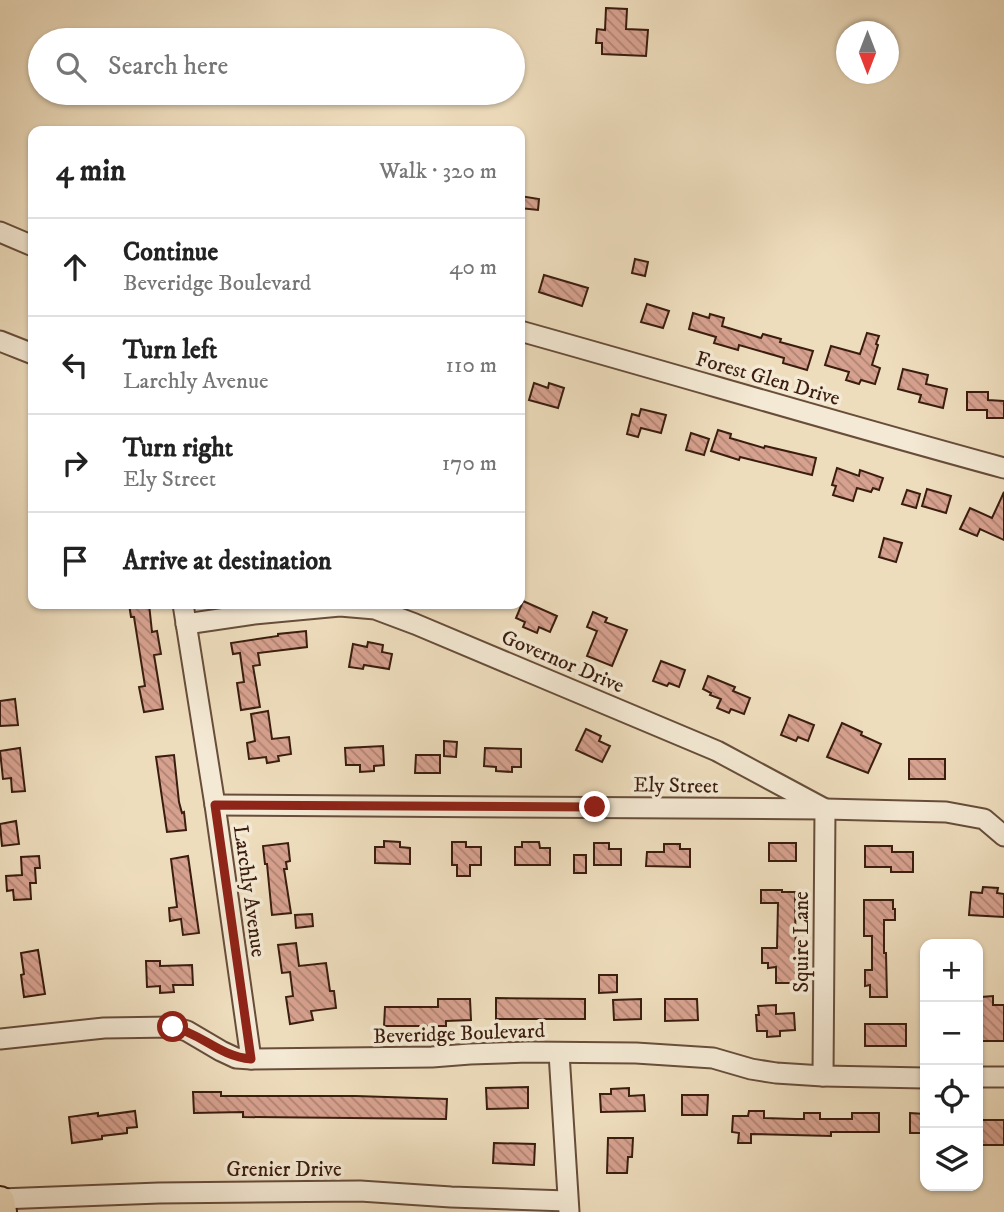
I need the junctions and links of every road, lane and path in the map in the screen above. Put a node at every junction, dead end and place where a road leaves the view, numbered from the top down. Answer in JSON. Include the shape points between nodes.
{"nodes":[{"id":1,"x":0,"y":232,"type":"edge"},
{"id":2,"x":28,"y":244,"type":"edge"},
{"id":3,"x":525,"y":332,"type":"edge"},
{"id":4,"x":0,"y":341,"type":"edge"},
{"id":5,"x":28,"y":352,"type":"edge"},
{"id":6,"x":1004,"y":468,"type":"edge"},
{"id":7,"x":184,"y":609,"type":"edge"},
{"id":8,"x":308,"y":609,"type":"edge"},
{"id":9,"x":375,"y":609,"type":"edge"},
{"id":10,"x":186,"y":624,"type":"junction"},
{"id":11,"x":215,"y":805,"type":"junction"},
{"id":12,"x":825,"y":809,"type":"junction"},
{"id":13,"x":1004,"y":836,"type":"edge"},
{"id":14,"x":0,"y":1039,"type":"edge"},
{"id":15,"x":559,"y":1053,"type":"junction"},
{"id":16,"x":251,"y":1059,"type":"junction"},
{"id":17,"x":823,"y":1076,"type":"junction"},
{"id":18,"x":983,"y":1077,"type":"edge"},
{"id":19,"x":1004,"y":1077,"type":"edge"},
{"id":20,"x":920,"y":1078,"type":"edge"},
{"id":21,"x":0,"y":1200,"type":"edge"},
{"id":22,"x":568,"y":1207,"type":"edge"},
{"id":23,"x":2,"y":1212,"type":"edge"}],
"edges":[{"from":1,"to":2,"type":"street"},
{"from":3,"to":6,"type":"street","name":"Forest Glen Drive"},
{"from":4,"to":5,"type":"street"},
{"from":7,"to":10,"type":"street","name":"Larchly Avenue"},
{"from":8,"to":10,"type":"street","name":"Governor Drive"},
{"from":9,"to":12,"type":"street","name":"Governor Drive","via":[[717,751]]},
{"from":10,"to":11,"type":"street","name":"Larchly Avenue"},
{"from":11,"to":12,"type":"street","name":"Ely Street"},
{"from":11,"to":16,"type":"street","name":"Larchly Avenue"},
{"from":12,"to":13,"type":"street","name":"Ely Street","via":[[946,812],[984,819]]},
{"from":12,"to":17,"type":"street","name":"Squire Lane"},
{"from":14,"to":16,"type":"street","name":"Beveridge Boulevard","via":[[104,1028],[173,1027],[236,1058]]},
{"from":15,"to":16,"type":"street","name":"Beveridge Boulevard"},
{"from":15,"to":17,"type":"street","name":"Beveridge Boulevard","via":[[682,1055],[776,1073]]},
{"from":15,"to":22,"type":"street"},
{"from":17,"to":20,"type":"street","name":"Beveridge Boulevard"},
{"from":18,"to":19,"type":"street"},
{"from":21,"to":22,"type":"street","name":"Grenier Drive","via":[[360,1191]]},
{"from":21,"to":23,"type":"highway"}]}
